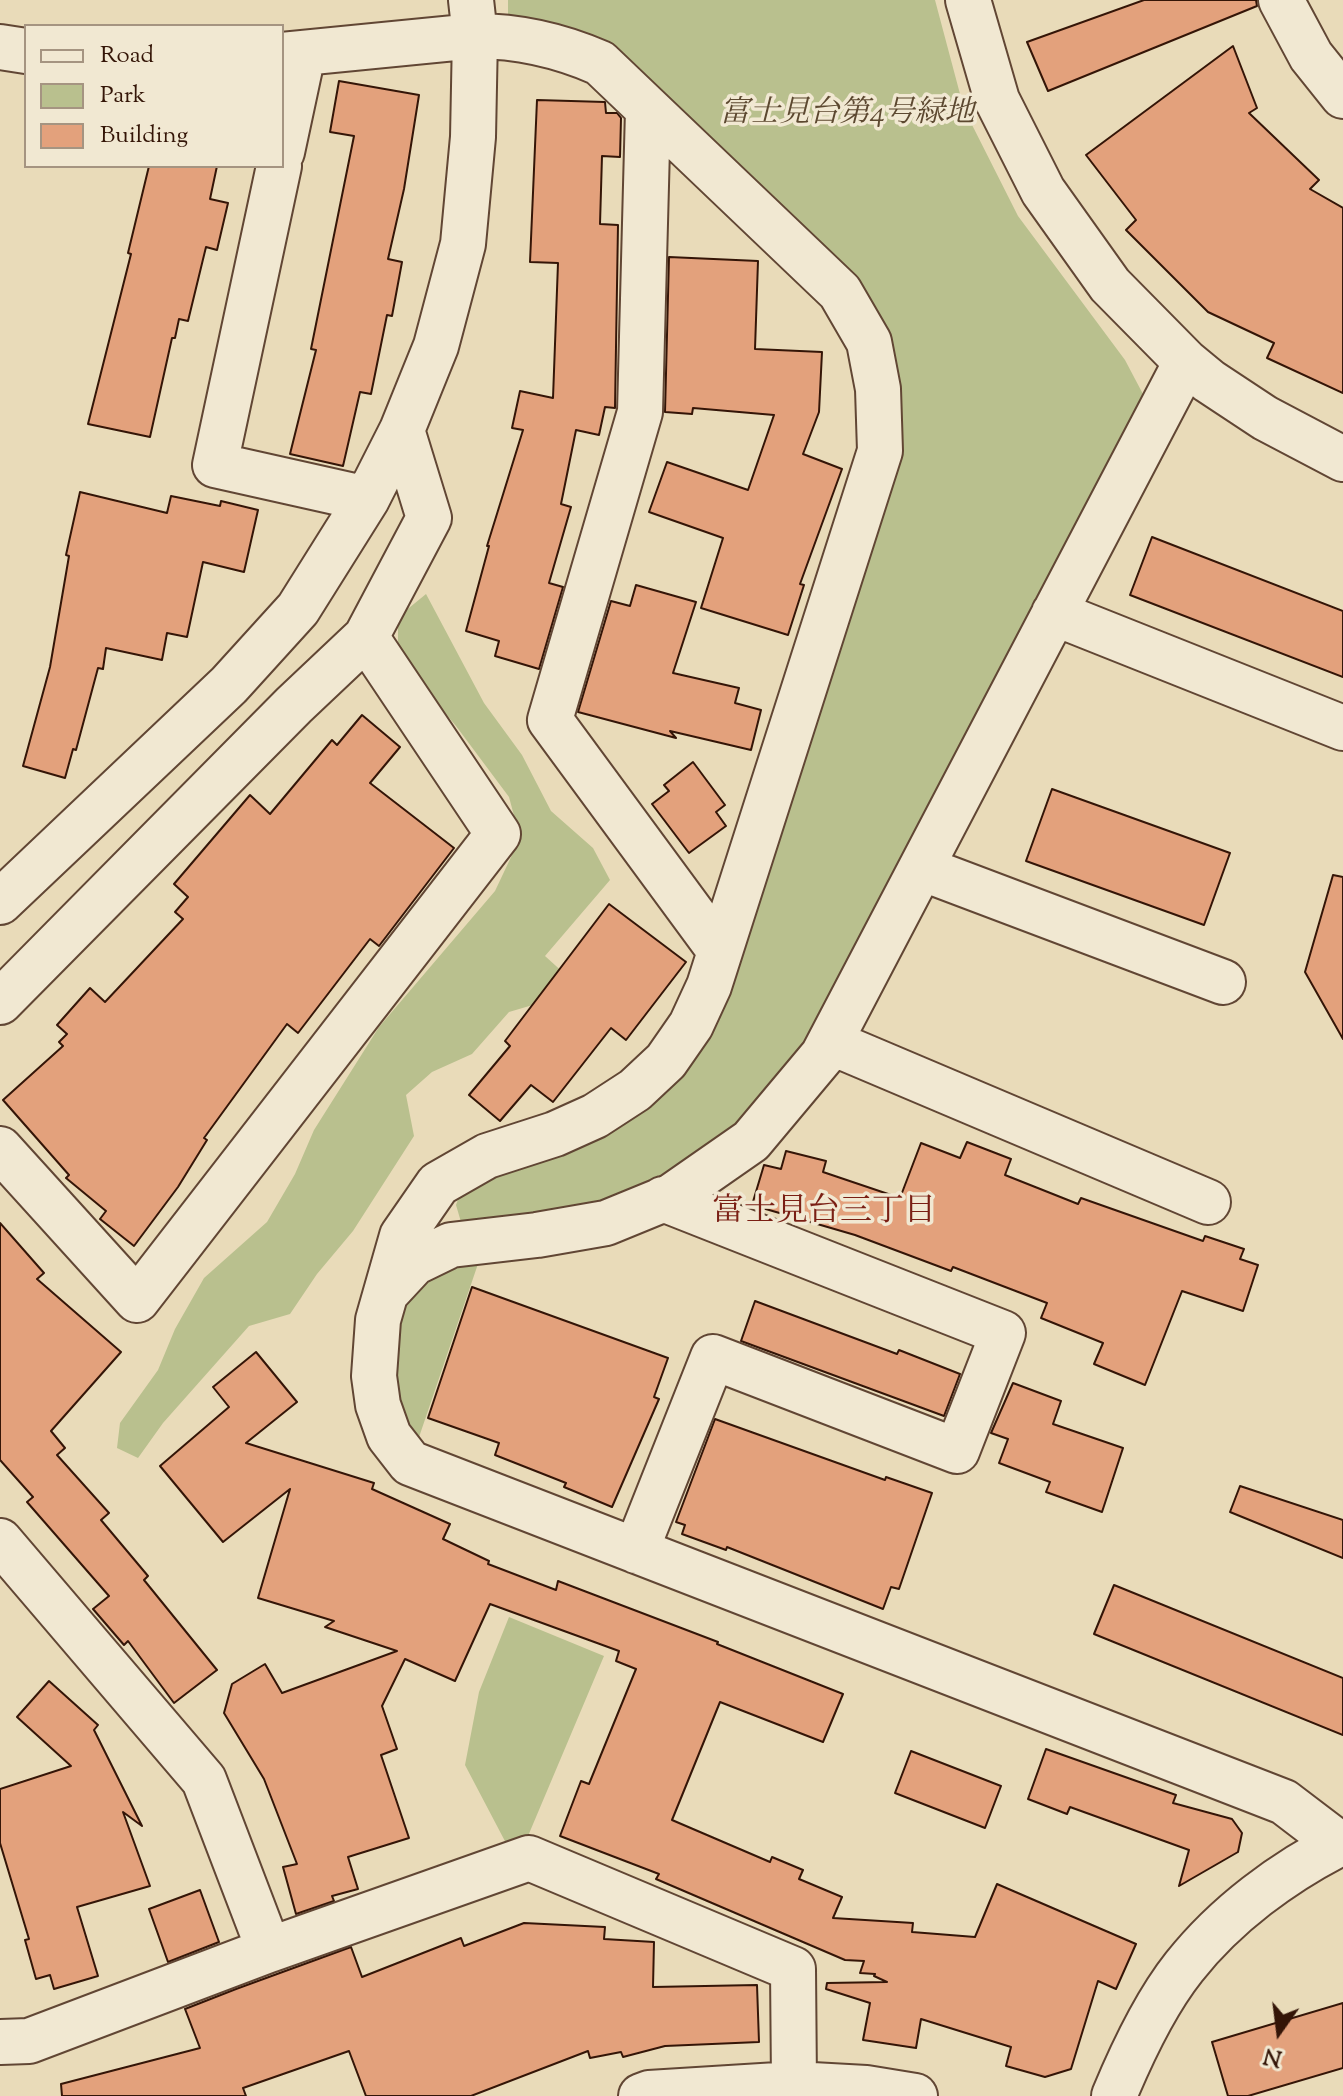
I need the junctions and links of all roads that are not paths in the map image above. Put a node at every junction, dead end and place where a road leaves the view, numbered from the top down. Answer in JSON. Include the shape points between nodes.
{"nodes":[{"id":1,"x":968,"y":0,"type":"edge"},
{"id":2,"x":1281,"y":0,"type":"edge"},
{"id":3,"x":473,"y":18,"type":"edge"},
{"id":4,"x":0,"y":47,"type":"edge"},
{"id":5,"x":24,"y":51,"type":"edge"},
{"id":6,"x":292,"y":55,"type":"edge"},
{"id":7,"x":1343,"y":96,"type":"edge"},
{"id":8,"x":648,"y":110,"type":"junction"},
{"id":9,"x":284,"y":133,"type":"edge"},
{"id":10,"x":279,"y":168,"type":"edge"},
{"id":11,"x":1186,"y":362,"type":"junction"},
{"id":12,"x":402,"y":430,"type":"junction"},
{"id":13,"x":1343,"y":459,"type":"edge"},
{"id":14,"x":367,"y":499,"type":"junction"},
{"id":15,"x":1054,"y":613,"type":"junction"},
{"id":16,"x":366,"y":637,"type":"junction"},
{"id":17,"x":1343,"y":728,"type":"edge"},
{"id":18,"x":921,"y":868,"type":"junction"},
{"id":19,"x":0,"y":902,"type":"edge"},
{"id":20,"x":720,"y":951,"type":"junction"},
{"id":21,"x":1223,"y":982,"type":"dead end"},
{"id":22,"x":0,"y":1002,"type":"edge"},
{"id":23,"x":830,"y":1042,"type":"junction"},
{"id":24,"x":0,"y":1149,"type":"edge"},
{"id":25,"x":663,"y":1199,"type":"junction"},
{"id":26,"x":1208,"y":1202,"type":"dead end"},
{"id":27,"x":388,"y":1291,"type":"junction"},
{"id":28,"x":0,"y":1541,"type":"edge"},
{"id":29,"x":636,"y":1551,"type":"junction"},
{"id":30,"x":1341,"y":1843,"type":"edge"},
{"id":31,"x":269,"y":1950,"type":"junction"},
{"id":32,"x":0,"y":2042,"type":"edge"},
{"id":33,"x":794,"y":2084,"type":"junction"},
{"id":34,"x":641,"y":2096,"type":"edge"},
{"id":35,"x":915,"y":2096,"type":"edge"},
{"id":36,"x":1114,"y":2096,"type":"edge"}],
"edges":[{"from":1,"to":11,"type":"street","via":[[997,100],[1043,191],[1110,285]]},
{"from":2,"to":7,"type":"street","via":[[1311,56]]},
{"from":3,"to":6,"type":"street"},
{"from":3,"to":8,"type":"street","via":[[504,36],[566,49],[600,63]]},
{"from":3,"to":12,"type":"street","via":[[473,137],[463,244],[436,346]]},
{"from":4,"to":5,"type":"street"},
{"from":6,"to":9,"type":"street"},
{"from":8,"to":20,"type":"street","via":[[640,412],[550,720]]},
{"from":8,"to":20,"type":"street","via":[[840,292],[869,342],[878,389],[880,451]]},
{"from":10,"to":14,"type":"street","via":[[215,465]]},
{"from":11,"to":13,"type":"street","via":[[1265,418]]},
{"from":11,"to":15,"type":"street"},
{"from":12,"to":14,"type":"street"},
{"from":12,"to":16,"type":"street","via":[[429,518]]},
{"from":14,"to":19,"type":"street","via":[[288,620],[229,685]]},
{"from":15,"to":17,"type":"street"},
{"from":15,"to":18,"type":"street"},
{"from":16,"to":22,"type":"street"},
{"from":16,"to":24,"type":"street","via":[[498,834],[137,1300]]},
{"from":18,"to":21,"type":"street"},
{"from":18,"to":23,"type":"street"},
{"from":20,"to":27,"type":"street","via":[[691,1025],[666,1061],[635,1090],[595,1116],[487,1156],[438,1184],[402,1236]]},
{"from":23,"to":25,"type":"street","via":[[751,1141]]},
{"from":23,"to":26,"type":"street"},
{"from":25,"to":27,"type":"street","via":[[606,1223],[451,1245],[414,1263]]},
{"from":25,"to":29,"type":"street","via":[[1003,1333],[957,1451],[713,1357]]},
{"from":27,"to":29,"type":"street","via":[[378,1320],[374,1376],[389,1436],[410,1463]]},
{"from":28,"to":31,"type":"street","via":[[204,1780]]},
{"from":29,"to":30,"type":"street","via":[[1284,1802]]},
{"from":30,"to":36,"type":"street","via":[[1268,1888],[1183,1968]]},
{"from":31,"to":32,"type":"street","via":[[29,2041]]},
{"from":31,"to":33,"type":"street","via":[[529,1858],[793,1969]]},
{"from":33,"to":34,"type":"street"},
{"from":33,"to":35,"type":"street"}]}
